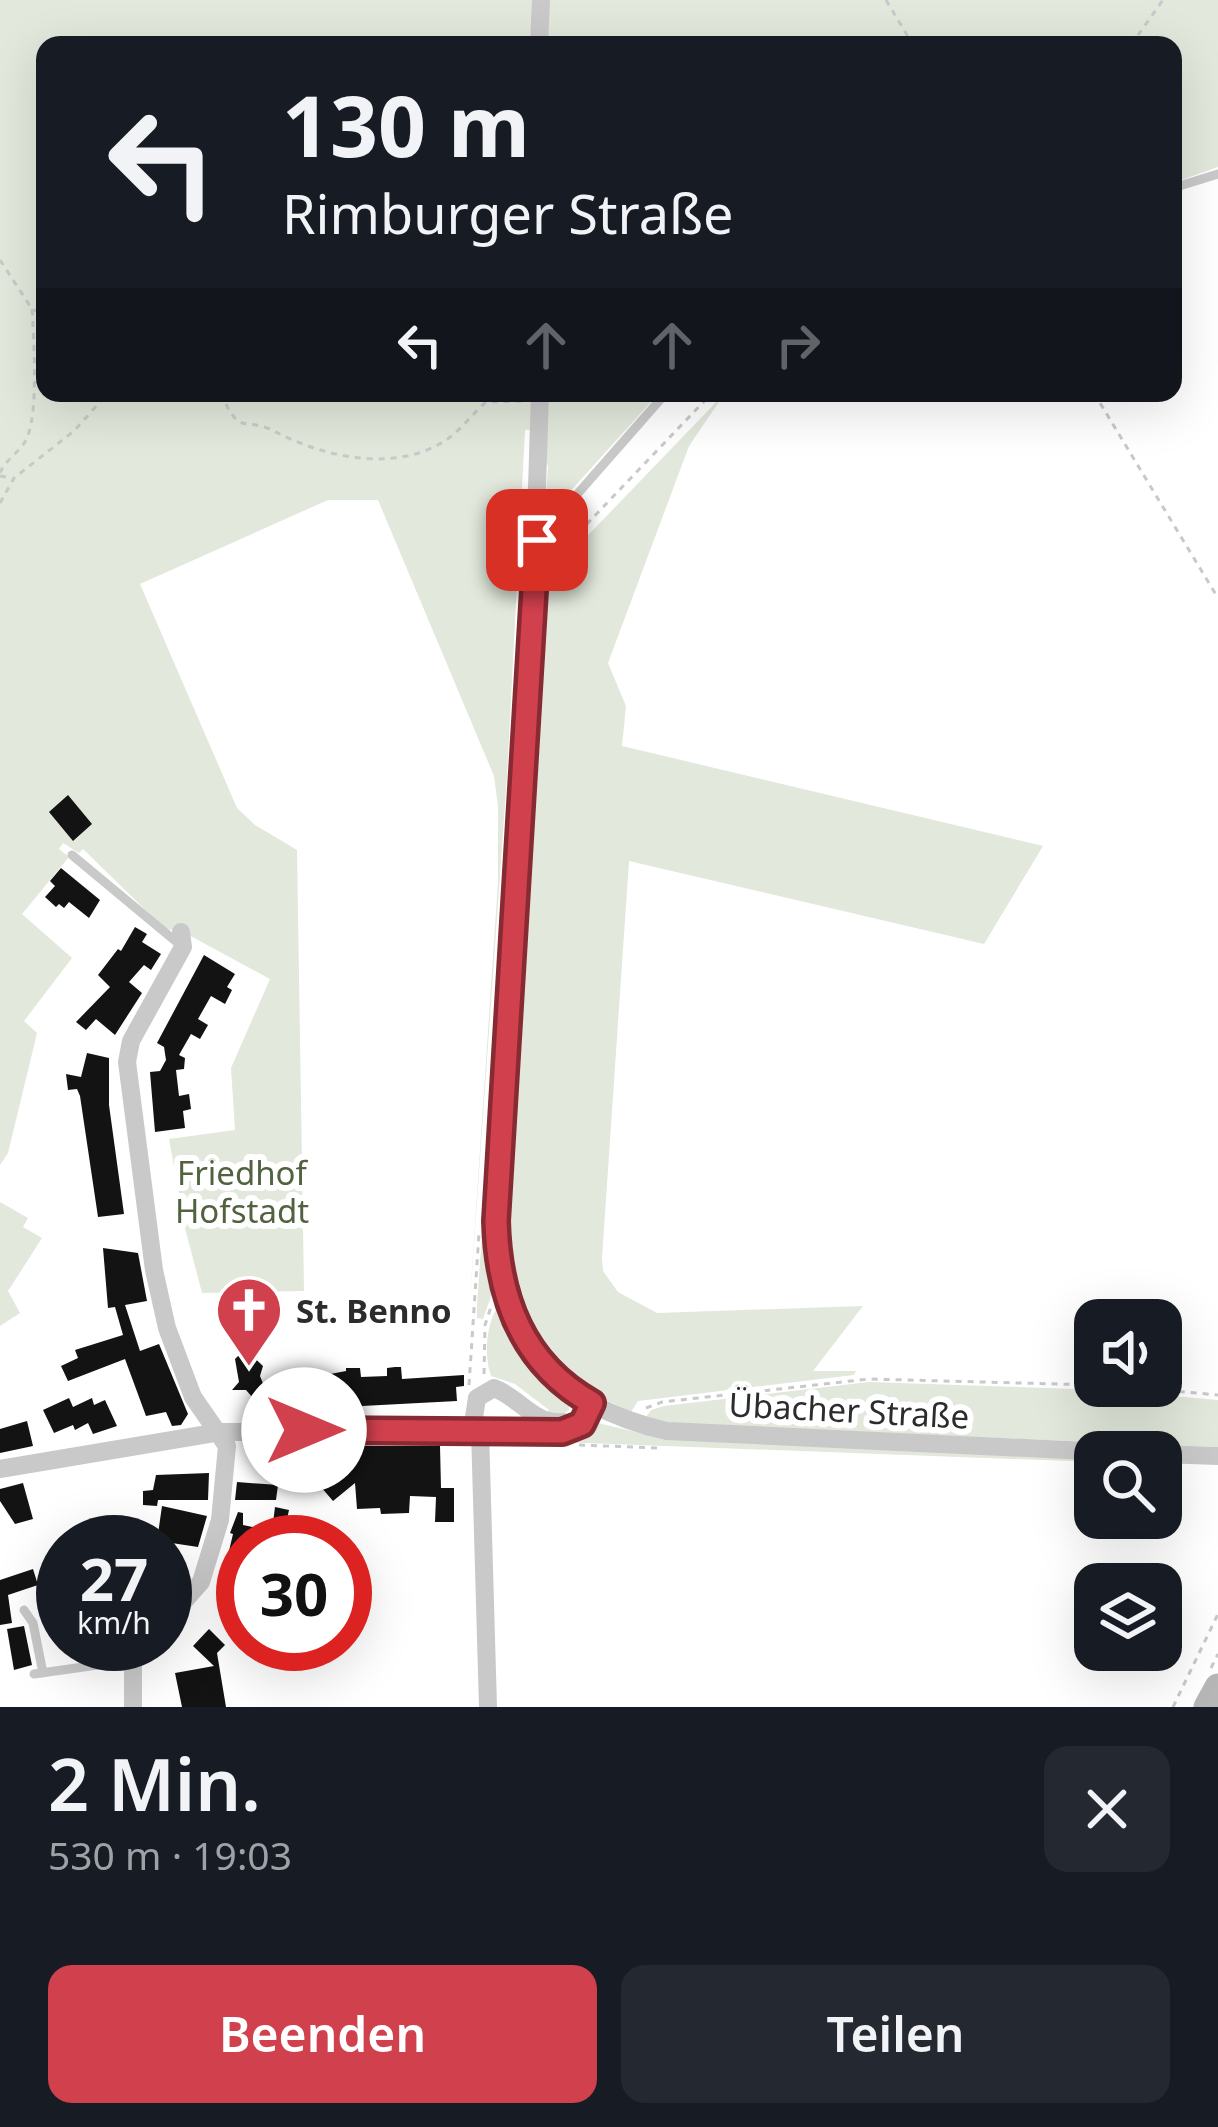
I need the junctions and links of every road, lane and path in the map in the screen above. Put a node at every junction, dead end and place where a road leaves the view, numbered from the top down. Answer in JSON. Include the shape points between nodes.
{"nodes":[{"id":1,"x":541,"y":0,"type":"edge"},
{"id":2,"x":886,"y":0,"type":"edge"},
{"id":3,"x":1163,"y":0,"type":"edge"},
{"id":4,"x":539,"y":36,"type":"edge"},
{"id":5,"x":908,"y":36,"type":"edge"},
{"id":6,"x":1137,"y":36,"type":"edge"},
{"id":7,"x":1218,"y":174,"type":"edge"},
{"id":8,"x":1182,"y":185,"type":"edge"},
{"id":9,"x":0,"y":260,"type":"edge"},
{"id":10,"x":32,"y":309,"type":"junction"},
{"id":11,"x":36,"y":311,"type":"edge"},
{"id":12,"x":100,"y":402,"type":"edge"},
{"id":13,"x":224,"y":402,"type":"edge"},
{"id":14,"x":486,"y":402,"type":"edge"},
{"id":15,"x":540,"y":402,"type":"edge"},
{"id":16,"x":659,"y":402,"type":"edge"},
{"id":17,"x":703,"y":402,"type":"edge"},
{"id":18,"x":1099,"y":402,"type":"edge"},
{"id":19,"x":0,"y":475,"type":"edge"},
{"id":20,"x":14,"y":478,"type":"junction"},
{"id":21,"x":0,"y":503,"type":"edge"},
{"id":22,"x":537,"y":548,"type":"junction"},
{"id":23,"x":1218,"y":598,"type":"edge"},
{"id":24,"x":72,"y":855,"type":"dead end"},
{"id":25,"x":182,"y":939,"type":"joint"},
{"id":26,"x":504,"y":1293,"type":"junction"},
{"id":27,"x":1074,"y":1384,"type":"edge"},
{"id":28,"x":486,"y":1390,"type":"junction"},
{"id":29,"x":1182,"y":1392,"type":"edge"},
{"id":30,"x":1218,"y":1395,"type":"edge"},
{"id":31,"x":516,"y":1402,"type":"junction"},
{"id":32,"x":592,"y":1403,"type":"junction"},
{"id":33,"x":635,"y":1424,"type":"junction"},
{"id":34,"x":476,"y":1430,"type":"junction"},
{"id":35,"x":504,"y":1431,"type":"junction"},
{"id":36,"x":220,"y":1432,"type":"junction"},
{"id":37,"x":1074,"y":1450,"type":"edge"},
{"id":38,"x":1182,"y":1455,"type":"edge"},
{"id":39,"x":1218,"y":1456,"type":"edge"},
{"id":40,"x":0,"y":1469,"type":"edge"},
{"id":41,"x":192,"y":1592,"type":"edge"},
{"id":42,"x":24,"y":1610,"type":"dead end"},
{"id":43,"x":1218,"y":1614,"type":"edge"},
{"id":44,"x":36,"y":1653,"type":"edge"},
{"id":45,"x":136,"y":1671,"type":"edge"},
{"id":46,"x":1218,"y":1687,"type":"edge"},
{"id":47,"x":133,"y":1707,"type":"edge"},
{"id":48,"x":488,"y":1707,"type":"edge"},
{"id":49,"x":1174,"y":1707,"type":"edge"},
{"id":50,"x":1208,"y":1707,"type":"edge"}],
"edges":[{"from":1,"to":4,"type":"street"},
{"from":2,"to":5,"type":"path"},
{"from":3,"to":6,"type":"path"},
{"from":7,"to":8,"type":"lane"},
{"from":9,"to":10,"type":"path"},
{"from":10,"to":11,"type":"path"},
{"from":10,"to":19,"type":"path","via":[[28,438]]},
{"from":12,"to":20,"type":"path"},
{"from":13,"to":14,"type":"path","via":[[241,424],[384,461],[444,441]]},
{"from":15,"to":22,"type":"street","name":"Übacher Straße"},
{"from":16,"to":22,"type":"lane"},
{"from":17,"to":22,"type":"path","via":[[563,549]]},
{"from":18,"to":23,"type":"path"},
{"from":19,"to":20,"type":"path"},
{"from":20,"to":21,"type":"path"},
{"from":22,"to":26,"type":"street","name":"Übacher Straße","via":[[496,1221]]},
{"from":24,"to":25,"type":"lane"},
{"from":25,"to":36,"type":"street","via":[[127,1063],[166,1328],[203,1417]]},
{"from":26,"to":28,"type":"path","via":[[485,1325]]},
{"from":26,"to":32,"type":"street","name":"Übacher Straße","via":[[541,1363]]},
{"from":27,"to":33,"type":"path","via":[[839,1381],[662,1402]]},
{"from":28,"to":31,"type":"street"},
{"from":28,"to":34,"type":"street","via":[[477,1398]]},
{"from":29,"to":30,"type":"path"},
{"from":31,"to":32,"type":"street","via":[[554,1424]]},
{"from":31,"to":35,"type":"street"},
{"from":32,"to":33,"type":"street","name":"Übacher Straße"},
{"from":32,"to":35,"type":"street","via":[[582,1424],[562,1432]]},
{"from":33,"to":37,"type":"street","name":"Übacher Straße"},
{"from":34,"to":35,"type":"street"},
{"from":34,"to":36,"type":"street"},
{"from":34,"to":48,"type":"street"},
{"from":36,"to":40,"type":"street"},
{"from":36,"to":41,"type":"street","via":[[220,1520]]},
{"from":38,"to":39,"type":"street"},
{"from":42,"to":44,"type":"lane"},
{"from":43,"to":49,"type":"path"},
{"from":45,"to":47,"type":"street"},
{"from":46,"to":50,"type":"main road"}]}
